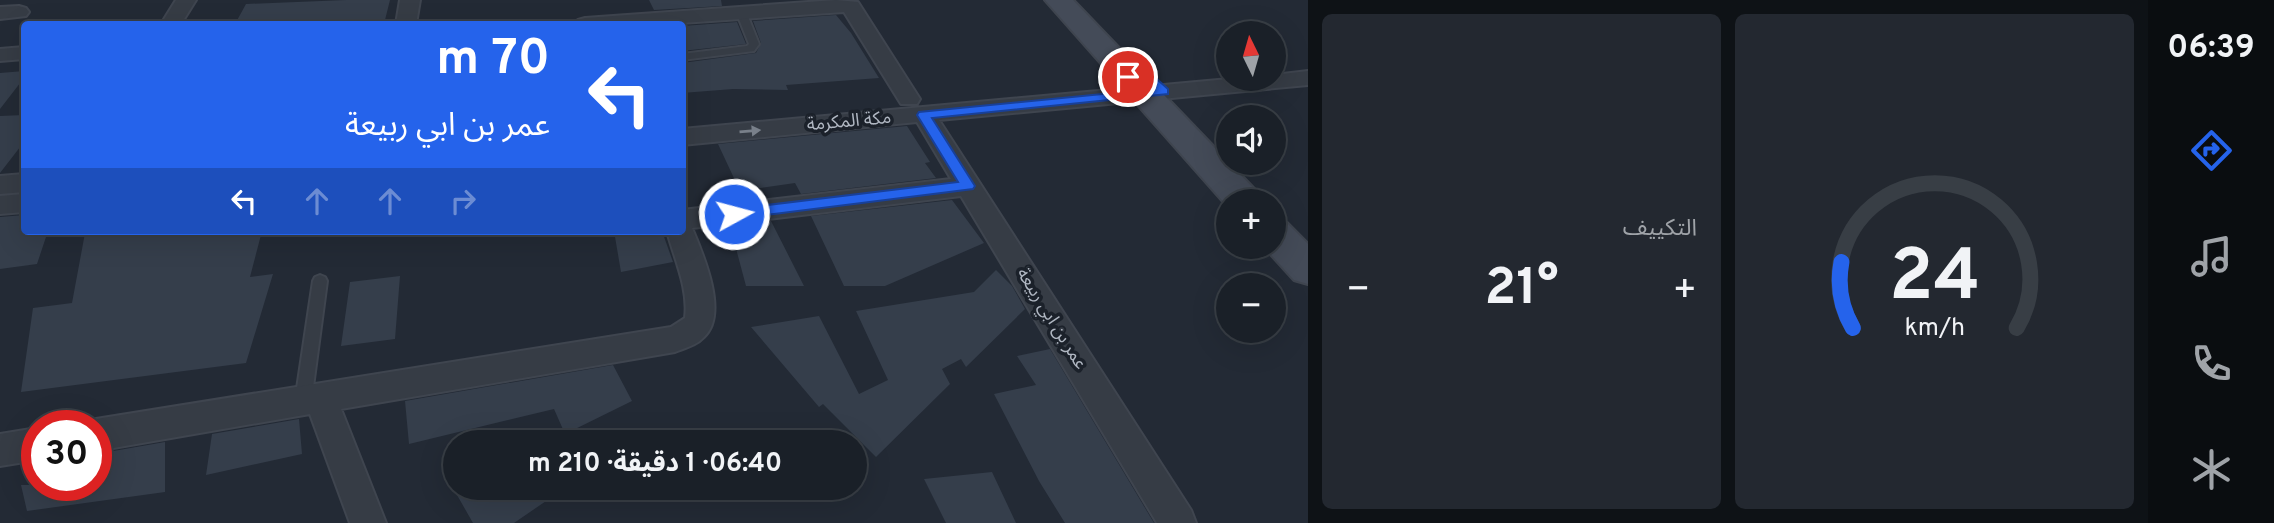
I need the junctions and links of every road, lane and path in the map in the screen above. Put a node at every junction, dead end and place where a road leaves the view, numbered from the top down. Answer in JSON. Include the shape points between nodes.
{"nodes":[{"id":1,"x":186,"y":0,"type":"edge"},
{"id":2,"x":410,"y":0,"type":"edge"},
{"id":3,"x":1058,"y":0,"type":"edge"},
{"id":4,"x":1080,"y":0,"type":"edge"},
{"id":5,"x":848,"y":3,"type":"edge"},
{"id":6,"x":742,"y":15,"type":"junction"},
{"id":7,"x":173,"y":21,"type":"edge"},
{"id":8,"x":406,"y":21,"type":"edge"},
{"id":9,"x":637,"y":21,"type":"edge"},
{"id":10,"x":21,"y":53,"type":"edge"},
{"id":11,"x":0,"y":55,"type":"edge"},
{"id":12,"x":686,"y":57,"type":"edge"},
{"id":13,"x":1308,"y":61,"type":"edge"},
{"id":14,"x":1286,"y":63,"type":"edge"},
{"id":15,"x":1216,"y":70,"type":"edge"},
{"id":16,"x":1308,"y":78,"type":"edge"},
{"id":17,"x":1146,"y":85,"type":"junction"},
{"id":18,"x":916,"y":107,"type":"junction"},
{"id":19,"x":686,"y":119,"type":"edge"},
{"id":20,"x":686,"y":136,"type":"edge"},
{"id":21,"x":1216,"y":148,"type":"edge"},
{"id":22,"x":1244,"y":175,"type":"edge"},
{"id":23,"x":21,"y":183,"type":"edge"},
{"id":24,"x":0,"y":185,"type":"edge"},
{"id":25,"x":968,"y":186,"type":"junction"},
{"id":26,"x":1234,"y":189,"type":"edge"},
{"id":27,"x":1257,"y":189,"type":"edge"},
{"id":28,"x":21,"y":203,"type":"edge"},
{"id":29,"x":0,"y":205,"type":"edge"},
{"id":30,"x":1286,"y":219,"type":"edge"},
{"id":31,"x":686,"y":220,"type":"edge"},
{"id":32,"x":681,"y":235,"type":"edge"},
{"id":33,"x":1308,"y":242,"type":"edge"},
{"id":34,"x":1286,"y":246,"type":"edge"},
{"id":35,"x":1308,"y":270,"type":"edge"},
{"id":36,"x":320,"y":281,"type":"dead end"},
{"id":37,"x":312,"y":401,"type":"junction"},
{"id":38,"x":112,"y":432,"type":"edge"},
{"id":39,"x":21,"y":447,"type":"edge"},
{"id":40,"x":0,"y":450,"type":"edge"},
{"id":41,"x":368,"y":523,"type":"edge"},
{"id":42,"x":1178,"y":523,"type":"edge"}],
"edges":[{"from":1,"to":7,"type":"street"},
{"from":2,"to":8,"type":"street"},
{"from":3,"to":17,"type":"main road"},
{"from":4,"to":17,"type":"main road"},
{"from":5,"to":6,"type":"street"},
{"from":5,"to":18,"type":"street","name":"عمر بن ابي ربيعة"},
{"from":6,"to":9,"type":"street"},
{"from":6,"to":12,"type":"lane","via":[[754,44],[750,49]]},
{"from":10,"to":11,"type":"street"},
{"from":13,"to":14,"type":"street"},
{"from":15,"to":17,"type":"street","name":"مكة المكرمة"},
{"from":16,"to":17,"type":"street","name":"مكة المكرمة"},
{"from":17,"to":18,"type":"street","name":"مكة المكرمة"},
{"from":17,"to":21,"type":"main road"},
{"from":17,"to":26,"type":"main road"},
{"from":18,"to":19,"type":"street","name":"مكة المكرمة"},
{"from":20,"to":18,"type":"street","name":"مكة المكرمة","one_way":true},
{"from":18,"to":25,"type":"street","name":"عمر بن ابي ربيعة"},
{"from":22,"to":27,"type":"main road"},
{"from":23,"to":24,"type":"street"},
{"from":25,"to":31,"type":"street"},
{"from":25,"to":42,"type":"street","name":"عمر بن ابي ربيعة"},
{"from":28,"to":29,"type":"street"},
{"from":30,"to":33,"type":"main road"},
{"from":32,"to":37,"type":"street","via":[[701,304],[700,319],[692,331],[675,339]]},
{"from":34,"to":35,"type":"main road"},
{"from":36,"to":37,"type":"lane"},
{"from":37,"to":38,"type":"street"},
{"from":37,"to":41,"type":"street"},
{"from":39,"to":40,"type":"street"}]}
